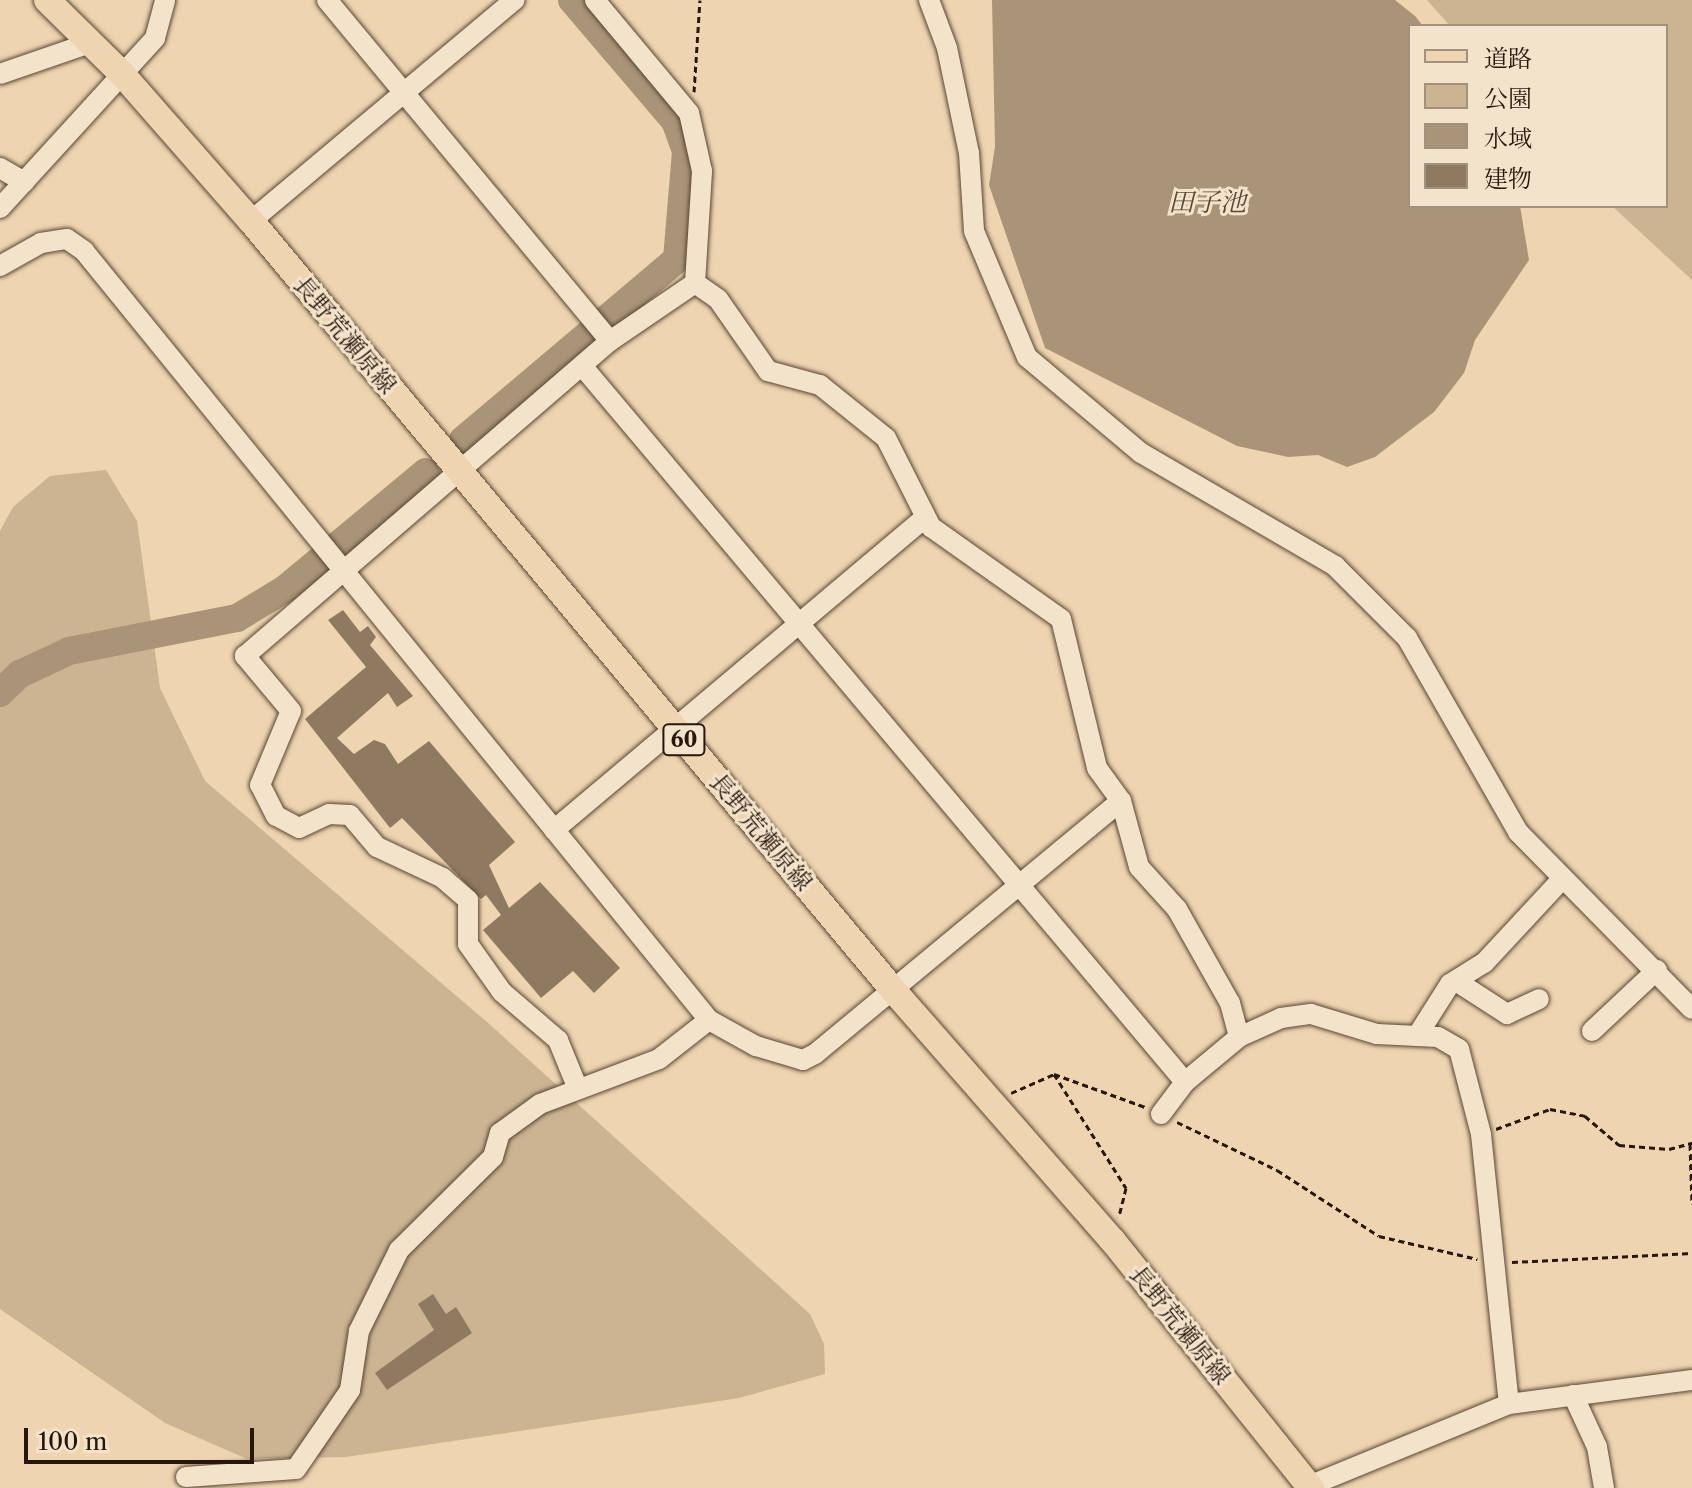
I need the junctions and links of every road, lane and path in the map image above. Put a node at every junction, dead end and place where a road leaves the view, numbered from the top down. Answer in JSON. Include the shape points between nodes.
{"nodes":[{"id":1,"x":47,"y":0,"type":"edge"},
{"id":2,"x":165,"y":0,"type":"edge"},
{"id":3,"x":327,"y":0,"type":"edge"},
{"id":4,"x":514,"y":0,"type":"edge"},
{"id":5,"x":595,"y":0,"type":"edge"},
{"id":6,"x":700,"y":0,"type":"edge"},
{"id":7,"x":929,"y":0,"type":"edge"},
{"id":8,"x":90,"y":43,"type":"junction"},
{"id":9,"x":0,"y":74,"type":"edge"},
{"id":10,"x":123,"y":75,"type":"junction"},
{"id":11,"x":404,"y":92,"type":"junction"},
{"id":12,"x":689,"y":113,"type":"junction"},
{"id":13,"x":0,"y":168,"type":"edge"},
{"id":14,"x":24,"y":182,"type":"junction"},
{"id":15,"x":0,"y":208,"type":"edge"},
{"id":16,"x":251,"y":221,"type":"junction"},
{"id":17,"x":0,"y":266,"type":"edge"},
{"id":18,"x":695,"y":283,"type":"junction"},
{"id":19,"x":608,"y":338,"type":"junction"},
{"id":20,"x":583,"y":367,"type":"junction"},
{"id":21,"x":457,"y":471,"type":"junction"},
{"id":22,"x":924,"y":518,"type":"junction"},
{"id":23,"x":337,"y":569,"type":"junction"},
{"id":24,"x":800,"y":624,"type":"junction"},
{"id":25,"x":676,"y":731,"type":"junction"},
{"id":26,"x":1121,"y":801,"type":"junction"},
{"id":27,"x":554,"y":830,"type":"junction"},
{"id":28,"x":1561,"y":880,"type":"junction"},
{"id":29,"x":1023,"y":884,"type":"junction"},
{"id":30,"x":1657,"y":970,"type":"junction"},
{"id":31,"x":1456,"y":981,"type":"junction"},
{"id":32,"x":894,"y":991,"type":"junction"},
{"id":33,"x":1539,"y":999,"type":"dead end"},
{"id":34,"x":1692,"y":1009,"type":"edge"},
{"id":35,"x":709,"y":1020,"type":"junction"},
{"id":36,"x":1592,"y":1031,"type":"dead end"},
{"id":37,"x":1417,"y":1036,"type":"junction"},
{"id":38,"x":1239,"y":1037,"type":"junction"},
{"id":39,"x":1054,"y":1074,"type":"junction"},
{"id":40,"x":1185,"y":1082,"type":"junction"},
{"id":41,"x":578,"y":1089,"type":"junction"},
{"id":42,"x":990,"y":1101,"type":"junction"},
{"id":43,"x":1161,"y":1114,"type":"junction"},
{"id":44,"x":1481,"y":1134,"type":"junction"},
{"id":45,"x":1691,"y":1144,"type":"edge"},
{"id":46,"x":1692,"y":1204,"type":"edge"},
{"id":47,"x":1113,"y":1241,"type":"junction"},
{"id":48,"x":1692,"y":1253,"type":"edge"},
{"id":49,"x":1494,"y":1263,"type":"junction"},
{"id":50,"x":1692,"y":1380,"type":"edge"},
{"id":51,"x":1573,"y":1395,"type":"junction"},
{"id":52,"x":1509,"y":1404,"type":"junction"},
{"id":53,"x":186,"y":1477,"type":"dead end"},
{"id":54,"x":1308,"y":1487,"type":"edge"},
{"id":55,"x":1604,"y":1488,"type":"edge"}],
"edges":[{"from":1,"to":8,"type":"main road","name":"長野荒瀬原線","number":"60"},
{"from":2,"to":10,"type":"street","via":[[163,25]]},
{"from":3,"to":11,"type":"street"},
{"from":4,"to":11,"type":"street"},
{"from":5,"to":12,"type":"street"},
{"from":6,"to":12,"type":"path"},
{"from":7,"to":28,"type":"street","via":[[947,48],[969,153],[974,231],[1027,357],[1141,453],[1335,566],[1407,638],[1518,832]]},
{"from":8,"to":9,"type":"street"},
{"from":8,"to":10,"type":"main road","name":"長野荒瀬原線","number":"60"},
{"from":10,"to":14,"type":"street"},
{"from":10,"to":16,"type":"main road","name":"長野荒瀬原線","number":"60"},
{"from":11,"to":16,"type":"street"},
{"from":11,"to":19,"type":"street"},
{"from":12,"to":18,"type":"street","via":[[702,171]]},
{"from":13,"to":14,"type":"street"},
{"from":14,"to":15,"type":"street"},
{"from":16,"to":21,"type":"main road","name":"長野荒瀬原線","number":"60"},
{"from":17,"to":23,"type":"street","via":[[41,243],[67,239],[84,251]]},
{"from":18,"to":19,"type":"street"},
{"from":18,"to":22,"type":"street","via":[[718,299],[768,371],[820,385],[886,438]]},
{"from":19,"to":20,"type":"street"},
{"from":20,"to":21,"type":"street"},
{"from":20,"to":24,"type":"street"},
{"from":21,"to":23,"type":"street"},
{"from":21,"to":25,"type":"main road","name":"長野荒瀬原線","number":"60"},
{"from":22,"to":24,"type":"street"},
{"from":22,"to":26,"type":"street","via":[[1061,619],[1097,768]]},
{"from":23,"to":27,"type":"street"},
{"from":23,"to":41,"type":"street","via":[[245,656],[291,711],[260,785],[276,816],[299,828],[329,814],[350,815],[377,847],[443,878],[468,900],[468,944],[502,992],[558,1040]]},
{"from":24,"to":25,"type":"street"},
{"from":24,"to":29,"type":"street"},
{"from":25,"to":27,"type":"street"},
{"from":25,"to":32,"type":"main road","name":"長野荒瀬原線","number":"60"},
{"from":26,"to":29,"type":"street"},
{"from":26,"to":38,"type":"street","via":[[1139,867],[1177,909],[1230,1003]]},
{"from":27,"to":35,"type":"street"},
{"from":28,"to":30,"type":"street"},
{"from":28,"to":31,"type":"street","via":[[1484,963]]},
{"from":29,"to":32,"type":"street"},
{"from":29,"to":40,"type":"street"},
{"from":30,"to":34,"type":"street"},
{"from":30,"to":36,"type":"street"},
{"from":31,"to":33,"type":"street","via":[[1507,1014]]},
{"from":31,"to":37,"type":"street"},
{"from":32,"to":35,"type":"street","via":[[803,1060],[756,1046]]},
{"from":32,"to":42,"type":"main road","name":"長野荒瀬原線","number":"60"},
{"from":35,"to":41,"type":"street","via":[[659,1059]]},
{"from":37,"to":38,"type":"street","via":[[1377,1034],[1311,1014],[1281,1018]]},
{"from":37,"to":44,"type":"street","via":[[1438,1037],[1459,1049]]},
{"from":38,"to":40,"type":"street"},
{"from":39,"to":42,"type":"path"},
{"from":39,"to":43,"type":"path"},
{"from":39,"to":47,"type":"path","via":[[1126,1188]]},
{"from":40,"to":43,"type":"street"},
{"from":41,"to":53,"type":"street","via":[[540,1104],[500,1133],[493,1157],[399,1250],[359,1331],[350,1390],[296,1469]]},
{"from":42,"to":47,"type":"main road","name":"長野荒瀬原線","number":"60"},
{"from":43,"to":49,"type":"path","via":[[1277,1170],[1379,1236]]},
{"from":44,"to":45,"type":"path","via":[[1550,1109],[1594,1120],[1619,1145],[1669,1149]]},
{"from":44,"to":49,"type":"street"},
{"from":45,"to":46,"type":"path"},
{"from":47,"to":54,"type":"main road","name":"長野荒瀬原線","number":"60"},
{"from":48,"to":49,"type":"path"},
{"from":49,"to":52,"type":"street"},
{"from":50,"to":51,"type":"street"},
{"from":51,"to":52,"type":"street"},
{"from":51,"to":55,"type":"street","via":[[1597,1447]]},
{"from":52,"to":54,"type":"street"}]}
